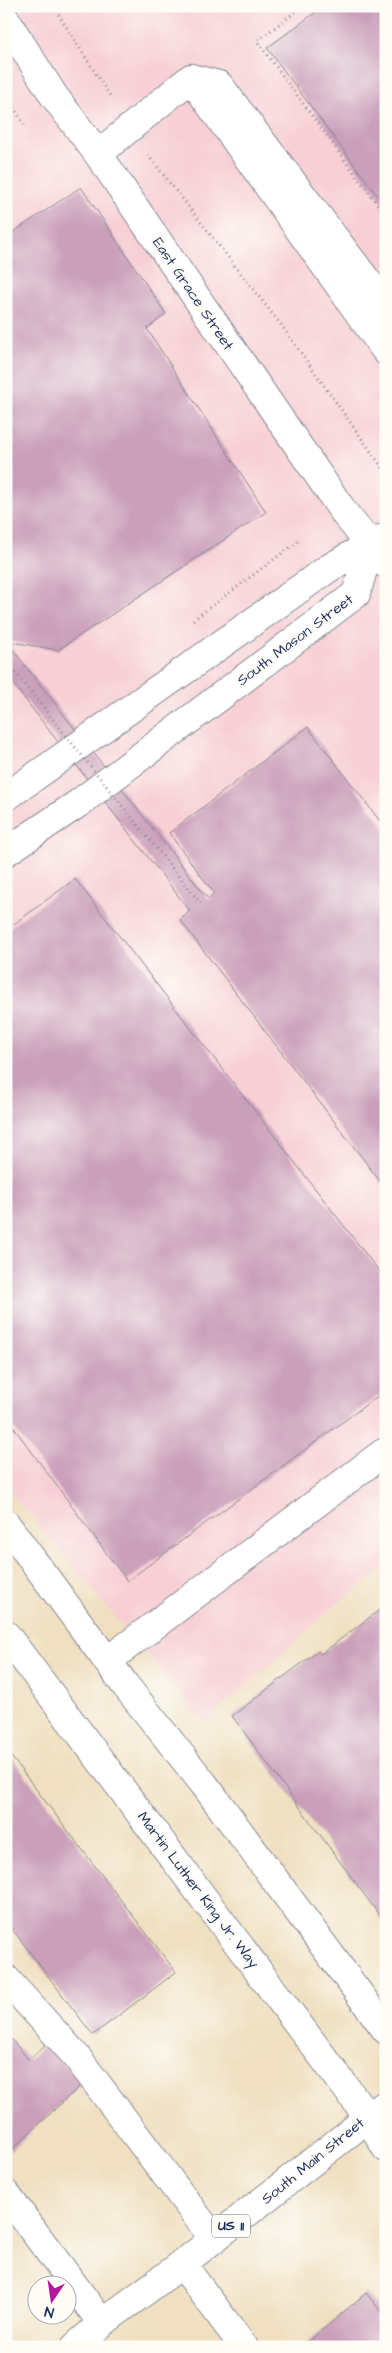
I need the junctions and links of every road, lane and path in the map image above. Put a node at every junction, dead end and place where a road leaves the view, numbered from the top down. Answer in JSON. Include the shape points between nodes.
{"nodes":[{"id":1,"x":53,"y":6,"type":"edge"},
{"id":2,"x":303,"y":6,"type":"edge"},
{"id":3,"x":6,"y":20,"type":"edge"},
{"id":4,"x":191,"y":78,"type":"junction"},
{"id":5,"x":6,"y":94,"type":"edge"},
{"id":6,"x":112,"y":100,"type":"dead end"},
{"id":7,"x":12,"y":105,"type":"junction"},
{"id":8,"x":6,"y":109,"type":"edge"},
{"id":9,"x":25,"y":126,"type":"dead end"},
{"id":10,"x":145,"y":151,"type":"dead end"},
{"id":11,"x":98,"y":154,"type":"junction"},
{"id":12,"x":386,"y":216,"type":"edge"},
{"id":13,"x":386,"y":306,"type":"edge"},
{"id":14,"x":386,"y":351,"type":"edge"},
{"id":15,"x":386,"y":473,"type":"edge"},
{"id":16,"x":381,"y":548,"type":"edge"},
{"id":17,"x":6,"y":661,"type":"edge"},
{"id":18,"x":6,"y":797,"type":"edge"},
{"id":19,"x":6,"y":852,"type":"edge"},
{"id":20,"x":202,"y":904,"type":"dead end"},
{"id":21,"x":382,"y":1453,"type":"dead end"},
{"id":22,"x":6,"y":1524,"type":"edge"},
{"id":23,"x":6,"y":1635,"type":"edge"},
{"id":24,"x":107,"y":1661,"type":"junction"},
{"id":25,"x":6,"y":1979,"type":"edge"},
{"id":26,"x":386,"y":2030,"type":"edge"},
{"id":27,"x":377,"y":2110,"type":"edge"},
{"id":28,"x":386,"y":2148,"type":"edge"},
{"id":29,"x":6,"y":2194,"type":"edge"},
{"id":30,"x":214,"y":2239,"type":"junction"},
{"id":31,"x":182,"y":2264,"type":"junction"},
{"id":32,"x":102,"y":2322,"type":"junction"},
{"id":33,"x":75,"y":2347,"type":"edge"},
{"id":34,"x":244,"y":2347,"type":"edge"}],
"edges":[{"from":1,"to":6,"type":"path"},
{"from":2,"to":12,"type":"path","via":[[257,40]]},
{"from":3,"to":11,"type":"main road","name":"East Grace Street","via":[[54,96]]},
{"from":4,"to":11,"type":"main road"},
{"from":4,"to":13,"type":"main road","via":[[219,85]]},
{"from":4,"to":14,"type":"main road"},
{"from":5,"to":7,"type":"path"},
{"from":7,"to":8,"type":"path"},
{"from":7,"to":9,"type":"path"},
{"from":10,"to":15,"type":"path","via":[[282,326]]},
{"from":11,"to":16,"type":"main road","name":"East Grace Street","via":[[345,514]]},
{"from":16,"to":18,"type":"main road","via":[[329,568]]},
{"from":16,"to":19,"type":"main road","name":"South Mason Street","via":[[356,594],[79,803]]},
{"from":17,"to":20,"type":"path","bridge":true},
{"from":21,"to":24,"type":"main road"},
{"from":22,"to":24,"type":"main road"},
{"from":23,"to":27,"type":"main road","name":"Martin Luther King Jr. Way"},
{"from":24,"to":26,"type":"main road","via":[[204,1784]]},
{"from":25,"to":30,"type":"main road","via":[[76,2056]]},
{"from":27,"to":28,"type":"main road","name":"Martin Luther King Jr. Way"},
{"from":27,"to":30,"type":"main road","name":"South Main Street","number":"US 11"},
{"from":29,"to":32,"type":"main road"},
{"from":30,"to":31,"type":"main road","name":"South Main Street","number":"US 11"},
{"from":31,"to":32,"type":"main road","name":"South Main Street","number":"US 11"},
{"from":31,"to":34,"type":"main road"},
{"from":32,"to":33,"type":"main road","name":"South Main Street","number":"US 11"}]}
